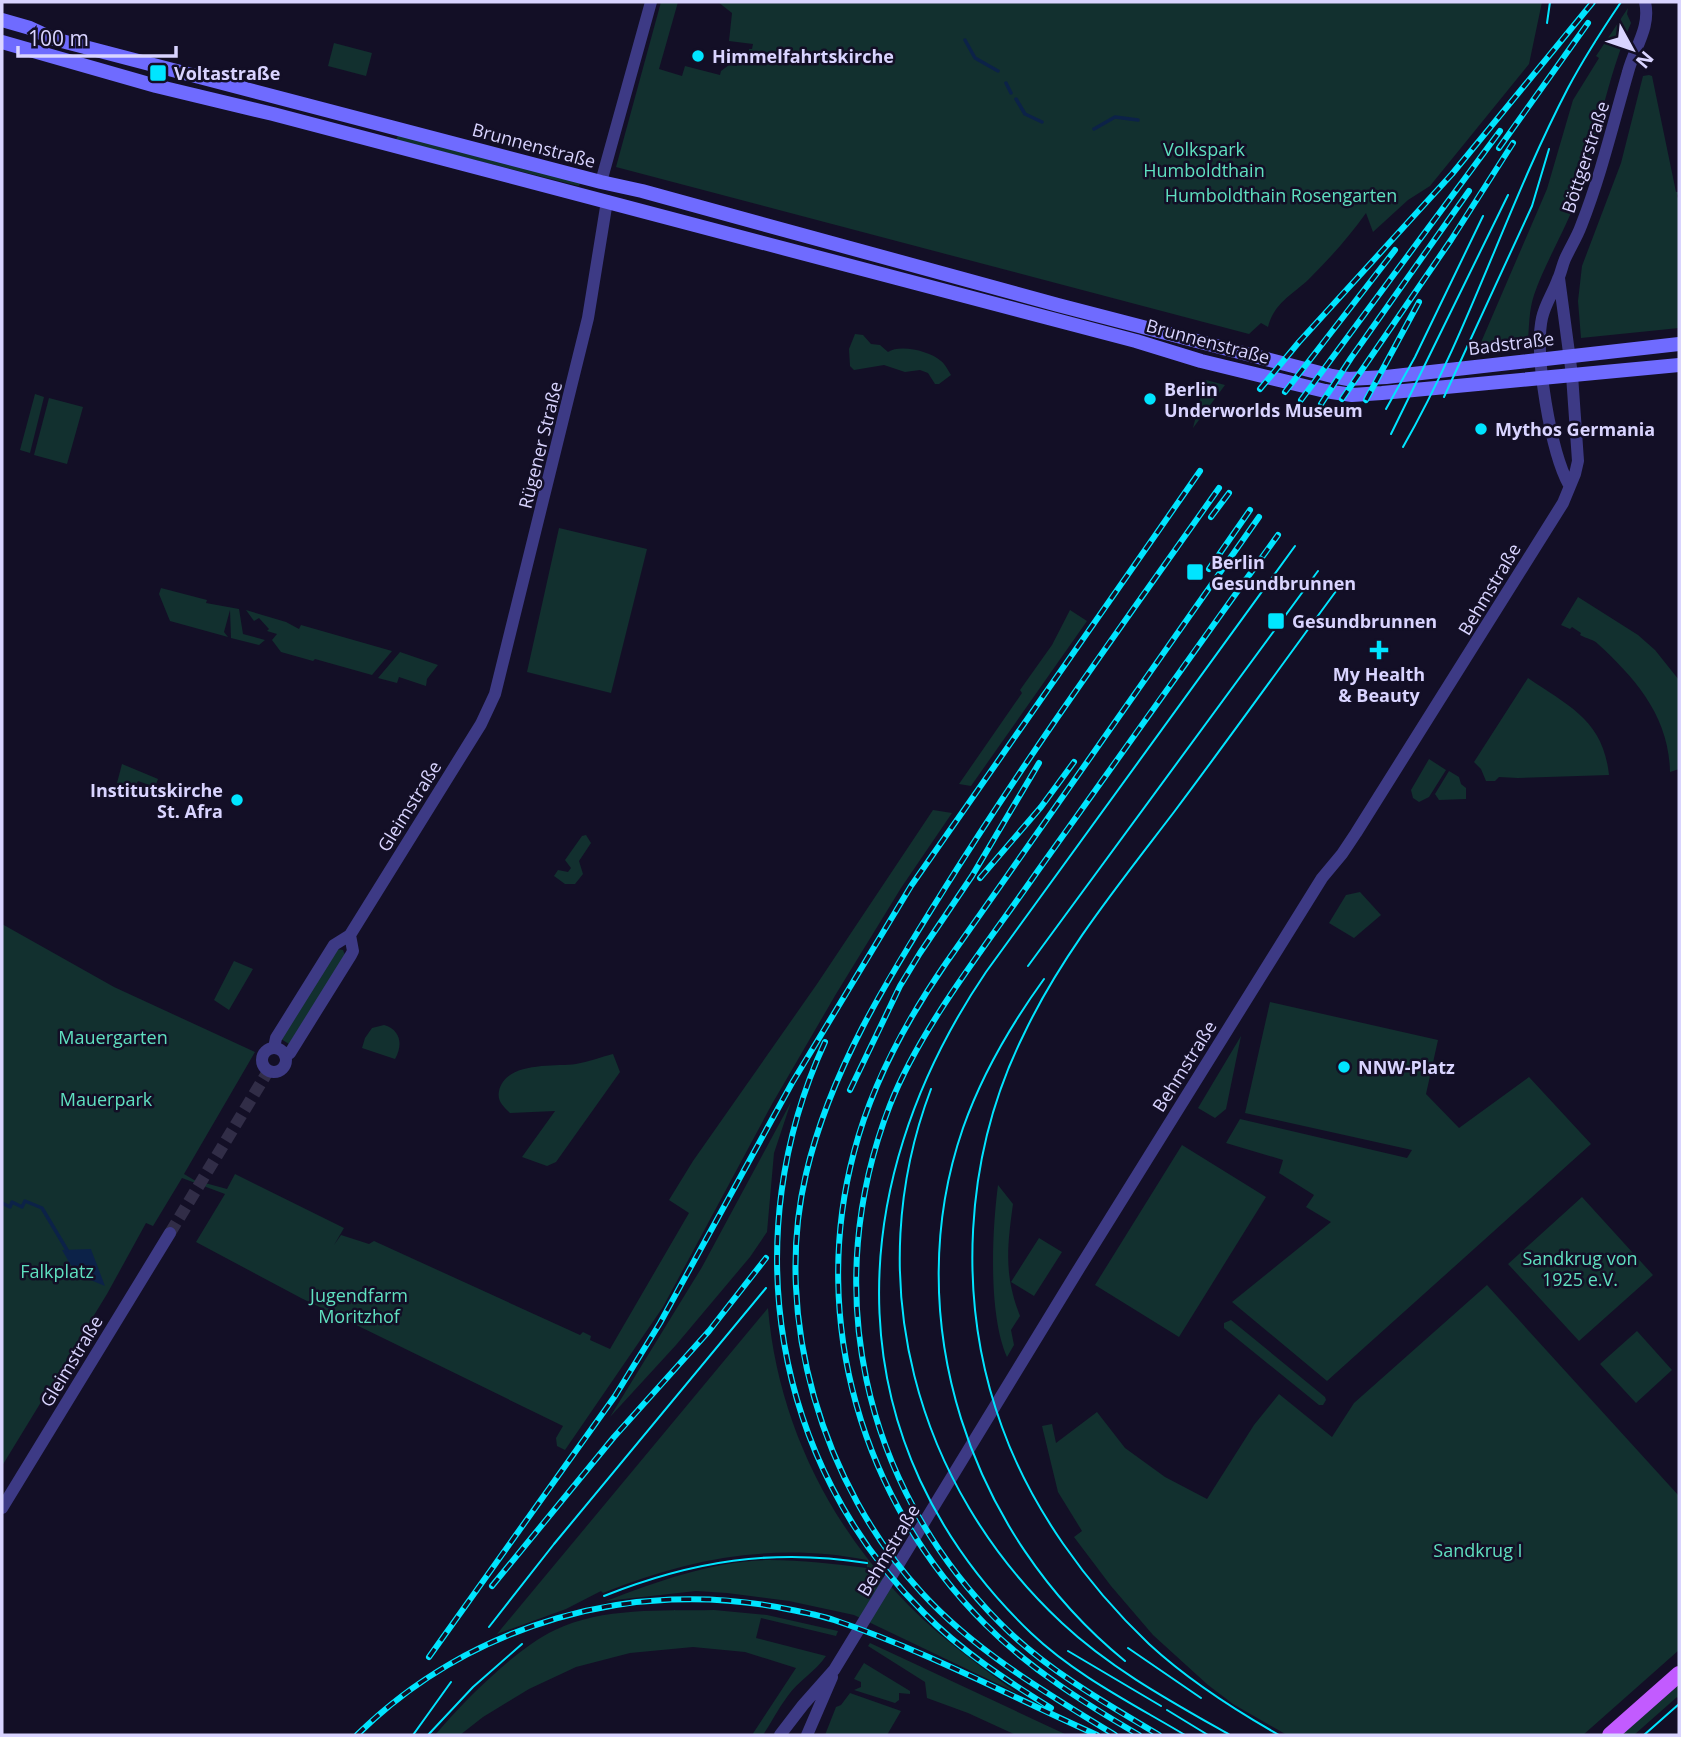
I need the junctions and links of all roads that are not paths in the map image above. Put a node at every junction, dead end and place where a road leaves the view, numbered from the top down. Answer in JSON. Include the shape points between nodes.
{"nodes":[{"id":1,"x":652,"y":2,"type":"edge"},
{"id":2,"x":1645,"y":3,"type":"edge"},
{"id":3,"x":2,"y":20,"type":"edge"},
{"id":4,"x":2,"y":42,"type":"edge"},
{"id":5,"x":206,"y":78,"type":"junction"},
{"id":6,"x":201,"y":97,"type":"junction"},
{"id":7,"x":601,"y":183,"type":"junction"},
{"id":8,"x":607,"y":201,"type":"junction"},
{"id":9,"x":1559,"y":278,"type":"junction"},
{"id":10,"x":1019,"y":294,"type":"junction"},
{"id":11,"x":1016,"y":309,"type":"junction"},
{"id":12,"x":1056,"y":312,"type":"junction"},
{"id":13,"x":1679,"y":344,"type":"edge"},
{"id":14,"x":1570,"y":355,"type":"junction"},
{"id":15,"x":1542,"y":359,"type":"junction"},
{"id":16,"x":1679,"y":365,"type":"edge"},
{"id":17,"x":1572,"y":375,"type":"junction"},
{"id":18,"x":1348,"y":379,"type":"joint"},
{"id":19,"x":1543,"y":379,"type":"junction"},
{"id":20,"x":1352,"y":395,"type":"joint"},
{"id":21,"x":1569,"y":485,"type":"junction"},
{"id":22,"x":495,"y":694,"type":"joint"},
{"id":23,"x":350,"y":935,"type":"junction"},
{"id":24,"x":279,"y":1052,"type":"junction"},
{"id":25,"x":170,"y":1233,"type":"tunnel mouth"},
{"id":26,"x":2,"y":1508,"type":"edge"},
{"id":27,"x":834,"y":1670,"type":"junction"},
{"id":28,"x":1679,"y":1674,"type":"edge"},
{"id":29,"x":803,"y":1705,"type":"junction"},
{"id":30,"x":817,"y":1715,"type":"junction"},
{"id":31,"x":780,"y":1735,"type":"edge"},
{"id":32,"x":807,"y":1735,"type":"edge"},
{"id":33,"x":1610,"y":1735,"type":"edge"}],
"edges":[{"from":1,"to":7,"type":"street"},
{"from":2,"to":9,"type":"street","name":"Böttgerstraße","via":[[1647,20],[1628,70],[1600,176]]},
{"from":3,"to":5,"type":"main road","name":"Brunnenstraße","via":[[54,39]]},
{"from":4,"to":6,"type":"main road","name":"Brunnenstraße"},
{"from":5,"to":6,"type":"main road"},
{"from":5,"to":7,"type":"main road","name":"Brunnenstraße"},
{"from":6,"to":8,"type":"main road","name":"Brunnenstraße"},
{"from":7,"to":8,"type":"main road"},
{"from":7,"to":10,"type":"main road","name":"Brunnenstraße"},
{"from":8,"to":11,"type":"main road","name":"Brunnenstraße"},
{"from":8,"to":22,"type":"street","name":"Rügener Straße","via":[[589,312]]},
{"from":9,"to":14,"type":"street","name":"Böttgerstraße"},
{"from":9,"to":15,"type":"street","name":"Böttgerstraße","via":[[1541,321]]},
{"from":10,"to":11,"type":"main road"},
{"from":10,"to":12,"type":"main road","name":"Brunnenstraße"},
{"from":11,"to":12,"type":"main road","name":"Brunnenstraße"},
{"from":12,"to":18,"type":"main road","name":"Brunnenstraße"},
{"from":12,"to":20,"type":"main road","name":"Brunnenstraße","via":[[1201,361]]},
{"from":13,"to":14,"type":"main road","name":"Badstraße"},
{"from":14,"to":15,"type":"main road","name":"Badstraße"},
{"from":14,"to":17,"type":"street","name":"Böttgerstraße"},
{"from":15,"to":18,"type":"main road","name":"Badstraße"},
{"from":15,"to":19,"type":"street","name":"Böttgerstraße"},
{"from":16,"to":17,"type":"main road","name":"Badstraße"},
{"from":17,"to":19,"type":"main road","name":"Badstraße"},
{"from":17,"to":21,"type":"street","name":"Behmstraße","via":[[1578,461]]},
{"from":19,"to":20,"type":"main road","name":"Badstraße"},
{"from":19,"to":21,"type":"street","via":[[1556,449]]},
{"from":21,"to":27,"type":"street","name":"Behmstraße","via":[[1563,503],[1483,633],[1356,833],[1322,878]]},
{"from":22,"to":23,"type":"street","name":"Gleimstraße"},
{"from":23,"to":24,"type":"street","name":"Gleimstraße","via":[[334,945],[276,1038]]},
{"from":23,"to":24,"type":"street","name":"Gleimstraße","via":[[351,955],[290,1053]]},
{"from":24,"to":24,"type":"street","name":"Gleimstraße","via":[[266,1051],[262,1058],[268,1072],[285,1063]]},
{"from":25,"to":26,"type":"street","name":"Gleimstraße"},
{"from":27,"to":29,"type":"street","name":"Behmstraße"},
{"from":27,"to":30,"type":"street","name":"Behmstraße"},
{"from":28,"to":33,"type":"main road"},
{"from":29,"to":30,"type":"street"},
{"from":29,"to":31,"type":"street","name":"Behmstraße"},
{"from":30,"to":32,"type":"street","name":"Behmstraße"}]}
